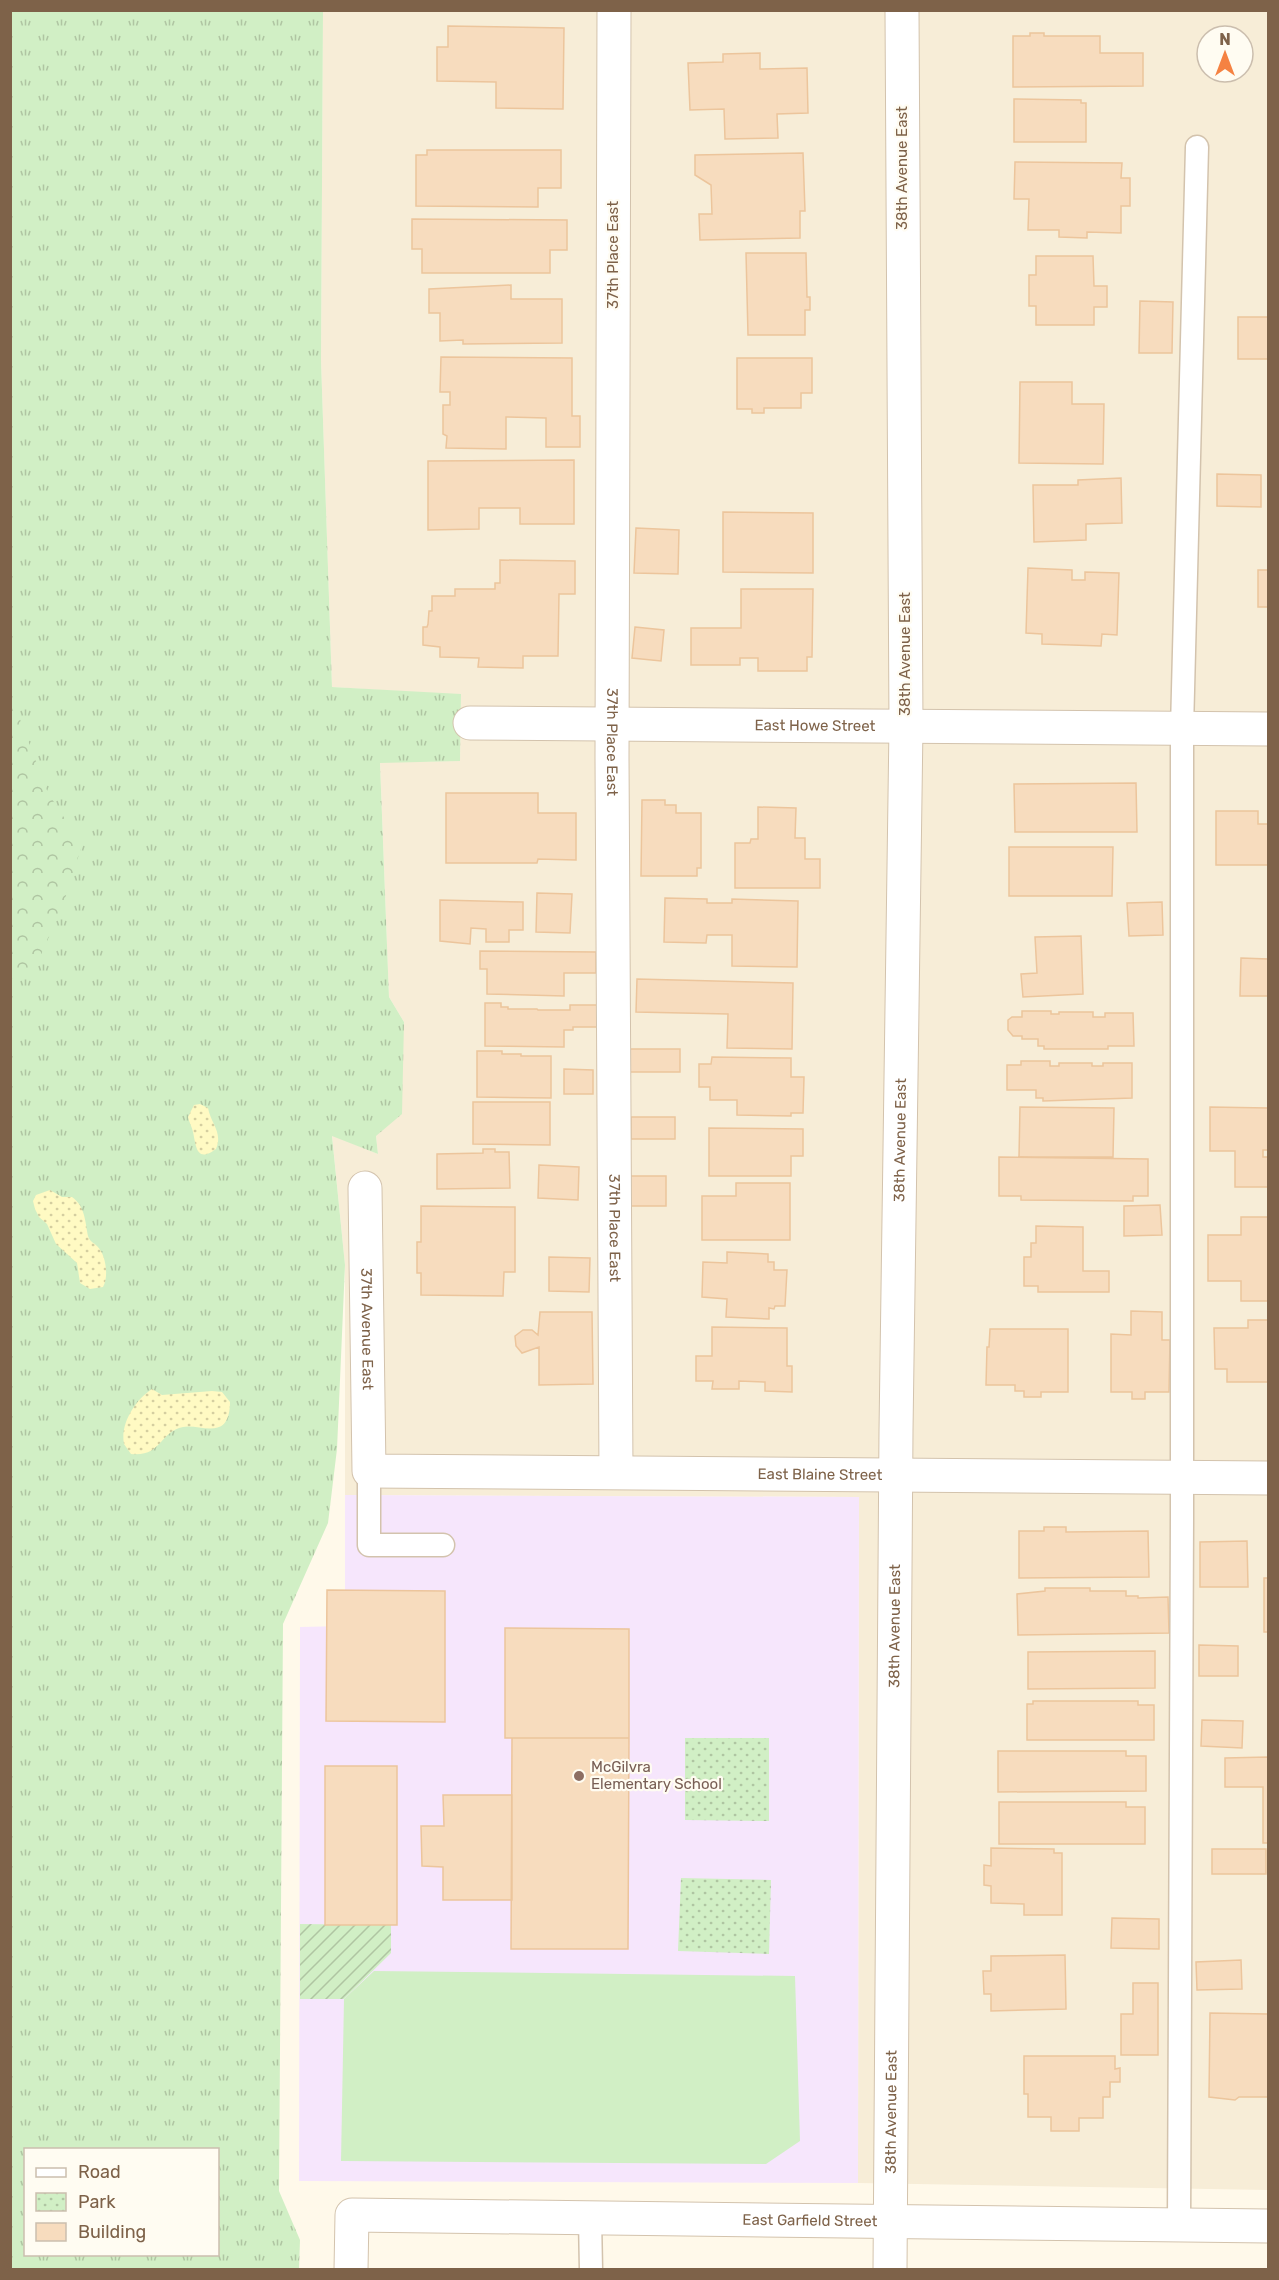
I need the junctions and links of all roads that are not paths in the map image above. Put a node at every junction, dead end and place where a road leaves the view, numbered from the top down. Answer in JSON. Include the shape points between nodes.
{"nodes":[{"id":1,"x":614,"y":10,"type":"edge"},
{"id":2,"x":902,"y":10,"type":"edge"},
{"id":3,"x":1197,"y":147,"type":"dead end"},
{"id":4,"x":470,"y":723,"type":"dead end"},
{"id":5,"x":612,"y":724,"type":"junction"},
{"id":6,"x":906,"y":726,"type":"junction"},
{"id":7,"x":1182,"y":729,"type":"junction"},
{"id":8,"x":1269,"y":729,"type":"edge"},
{"id":9,"x":365,"y":1188,"type":"dead end"},
{"id":10,"x":369,"y":1471,"type":"junction"},
{"id":11,"x":616,"y":1472,"type":"junction"},
{"id":12,"x":896,"y":1476,"type":"junction"},
{"id":13,"x":1182,"y":1478,"type":"junction"},
{"id":14,"x":1269,"y":1478,"type":"edge"},
{"id":15,"x":443,"y":1545,"type":"dead end"},
{"id":16,"x":590,"y":2218,"type":"junction"},
{"id":17,"x":891,"y":2222,"type":"junction"},
{"id":18,"x":1179,"y":2226,"type":"junction"},
{"id":19,"x":1269,"y":2226,"type":"edge"},
{"id":20,"x":351,"y":2270,"type":"edge"},
{"id":21,"x":591,"y":2270,"type":"edge"},
{"id":22,"x":890,"y":2270,"type":"edge"}],
"edges":[{"from":1,"to":5,"type":"street","name":"37th Place East"},
{"from":2,"to":6,"type":"street","name":"38th Avenue East"},
{"from":3,"to":7,"type":"lane"},
{"from":4,"to":5,"type":"street","name":"East Howe Street"},
{"from":5,"to":6,"type":"street","name":"East Howe Street"},
{"from":5,"to":11,"type":"street","name":"37th Place East"},
{"from":6,"to":7,"type":"street","name":"East Howe Street"},
{"from":6,"to":12,"type":"street","name":"38th Avenue East"},
{"from":7,"to":8,"type":"street","name":"East Howe Street"},
{"from":7,"to":13,"type":"lane"},
{"from":9,"to":10,"type":"street","name":"37th Avenue East"},
{"from":10,"to":11,"type":"street","name":"East Blaine Street"},
{"from":10,"to":15,"type":"lane","via":[[369,1545]]},
{"from":11,"to":12,"type":"street","name":"East Blaine Street"},
{"from":12,"to":13,"type":"street","name":"East Blaine Street"},
{"from":12,"to":17,"type":"street","name":"38th Avenue East"},
{"from":13,"to":14,"type":"street","name":"East Blaine Street"},
{"from":13,"to":18,"type":"lane"},
{"from":16,"to":17,"type":"street","name":"East Garfield Street"},
{"from":16,"to":20,"type":"street","name":"East Garfield Street","via":[[352,2215]]},
{"from":16,"to":21,"type":"lane"},
{"from":17,"to":18,"type":"street","name":"East Garfield Street"},
{"from":17,"to":22,"type":"street","name":"38th Avenue East"},
{"from":18,"to":19,"type":"street","name":"East Garfield Street"}]}
